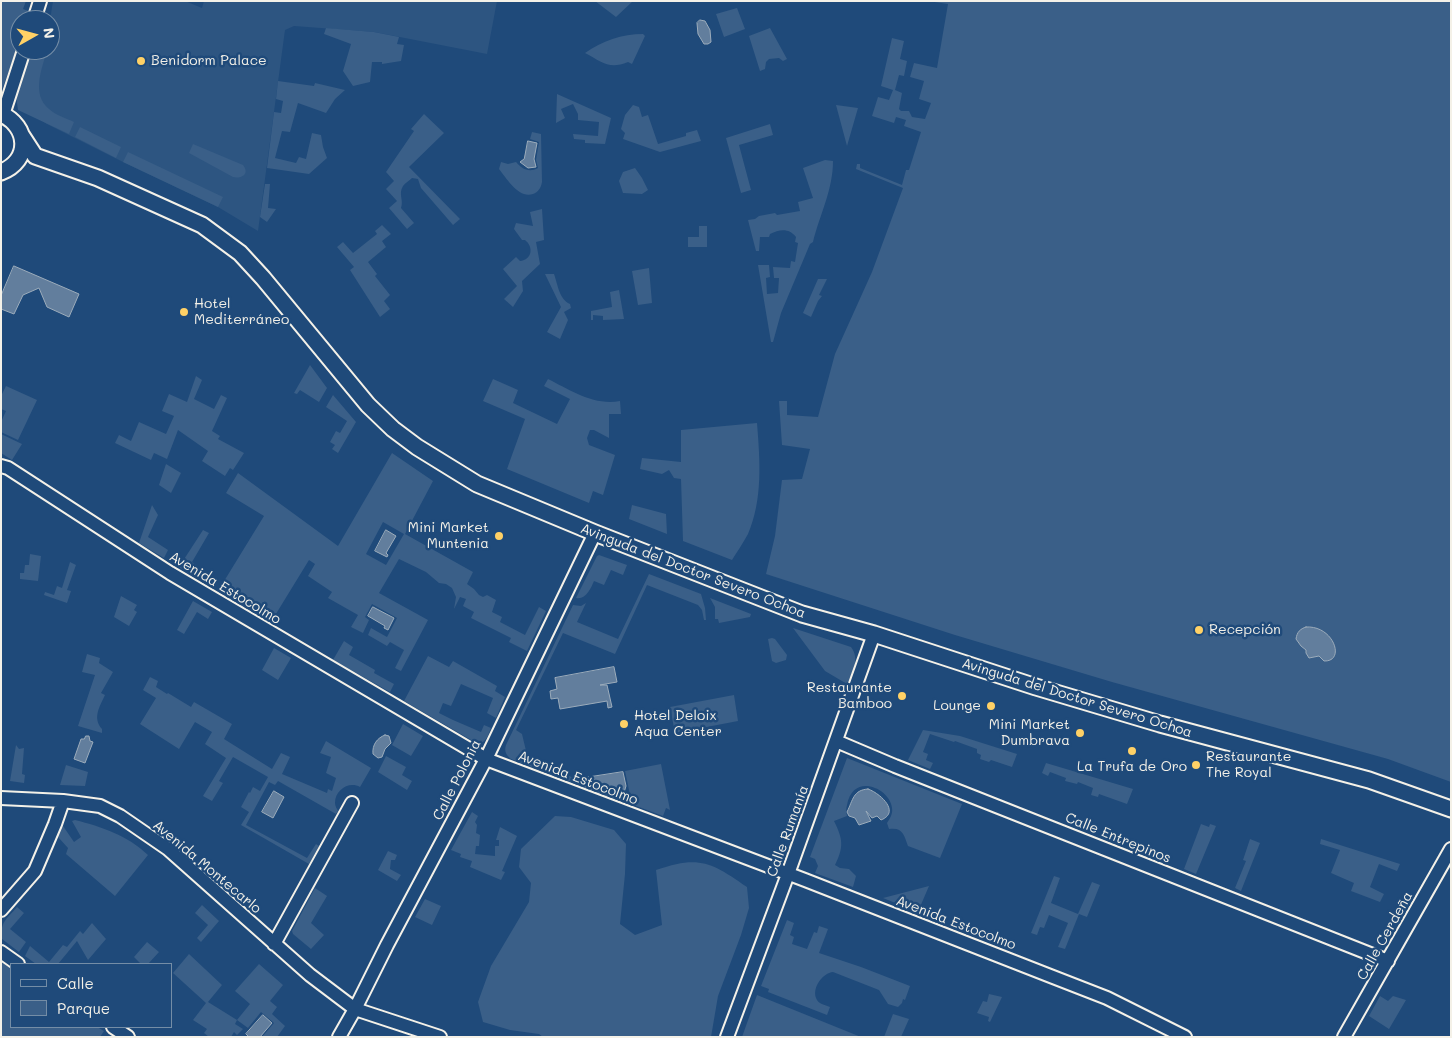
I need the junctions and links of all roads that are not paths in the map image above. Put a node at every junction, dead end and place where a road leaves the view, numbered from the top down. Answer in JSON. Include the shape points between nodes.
{"nodes":[{"id":1,"x":21,"y":60,"type":"edge"},
{"id":2,"x":2,"y":115,"type":"edge"},
{"id":3,"x":22,"y":136,"type":"junction"},
{"id":4,"x":35,"y":156,"type":"junction"},
{"id":5,"x":15,"y":164,"type":"junction"},
{"id":6,"x":1,"y":172,"type":"edge"},
{"id":7,"x":1,"y":466,"type":"edge"},
{"id":8,"x":595,"y":533,"type":"junction"},
{"id":9,"x":874,"y":634,"type":"junction"},
{"id":10,"x":836,"y":741,"type":"junction"},
{"id":11,"x":486,"y":759,"type":"junction"},
{"id":12,"x":1,"y":798,"type":"edge"},
{"id":13,"x":62,"y":801,"type":"junction"},
{"id":14,"x":352,"y":803,"type":"dead end"},
{"id":15,"x":1451,"y":809,"type":"edge"},
{"id":16,"x":1451,"y":849,"type":"edge"},
{"id":17,"x":788,"y":874,"type":"junction"},
{"id":18,"x":1,"y":910,"type":"edge"},
{"id":19,"x":274,"y":944,"type":"junction"},
{"id":20,"x":1,"y":952,"type":"edge"},
{"id":21,"x":1388,"y":961,"type":"junction"},
{"id":22,"x":17,"y":963,"type":"edge"},
{"id":23,"x":355,"y":1009,"type":"junction"},
{"id":24,"x":114,"y":1028,"type":"edge"},
{"id":25,"x":128,"y":1037,"type":"edge"},
{"id":26,"x":339,"y":1037,"type":"edge"},
{"id":27,"x":440,"y":1037,"type":"edge"},
{"id":28,"x":727,"y":1037,"type":"edge"},
{"id":29,"x":1186,"y":1037,"type":"edge"},
{"id":30,"x":1344,"y":1037,"type":"edge"}],
"edges":[{"from":1,"to":2,"type":"street"},
{"from":2,"to":3,"type":"street","via":[[12,120]]},
{"from":3,"to":4,"type":"street"},
{"from":3,"to":5,"type":"street","via":[[22,150]]},
{"from":4,"to":5,"type":"street"},
{"from":4,"to":8,"type":"street","name":"Avinguda del Doctor Severo Ochoa","via":[[98,178],[202,225],[242,256],[263,278],[368,405],[393,429],[477,484]]},
{"from":5,"to":6,"type":"street"},
{"from":7,"to":11,"type":"street","name":"Avenida Estocolmo","via":[[170,573]]},
{"from":8,"to":9,"type":"street","name":"Avinguda del Doctor Severo Ochoa","via":[[802,614]]},
{"from":8,"to":11,"type":"street","name":"Calle Polonia"},
{"from":9,"to":10,"type":"street","name":"Calle Rumanía"},
{"from":9,"to":15,"type":"street","name":"Avinguda del Doctor Severo Ochoa","via":[[1027,685],[1370,780]]},
{"from":10,"to":17,"type":"street","name":"Calle Rumanía"},
{"from":10,"to":21,"type":"street","name":"Calle Entrepinos"},
{"from":11,"to":17,"type":"street","name":"Avenida Estocolmo"},
{"from":11,"to":23,"type":"street","name":"Calle Polonia"},
{"from":12,"to":13,"type":"street","name":"Avenida Montecarlo"},
{"from":13,"to":18,"type":"street","via":[[35,871]]},
{"from":13,"to":19,"type":"street","name":"Avenida Montecarlo","via":[[100,806],[120,816],[168,849]]},
{"from":14,"to":19,"type":"street"},
{"from":16,"to":21,"type":"street","name":"Calle Cerdeña"},
{"from":17,"to":28,"type":"street","name":"Calle Rumanía"},
{"from":17,"to":29,"type":"street","name":"Avenida Estocolmo","via":[[1107,998]]},
{"from":19,"to":23,"type":"street","name":"Avenida Montecarlo"},
{"from":20,"to":22,"type":"street"},
{"from":21,"to":30,"type":"street","name":"Calle Cerdeña"},
{"from":23,"to":26,"type":"street","name":"Calle Polonia"},
{"from":23,"to":27,"type":"street","name":"Avenida Montecarlo"},
{"from":24,"to":25,"type":"street"}]}
